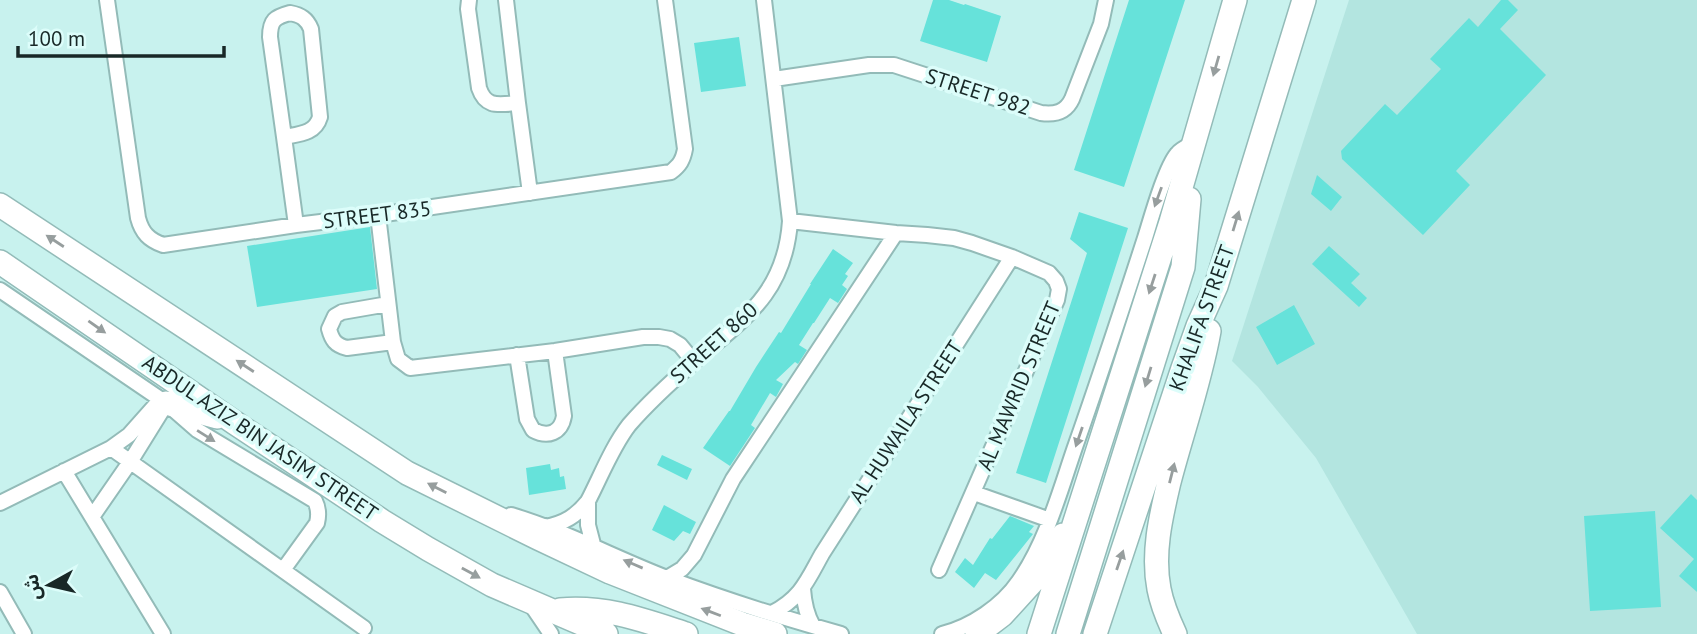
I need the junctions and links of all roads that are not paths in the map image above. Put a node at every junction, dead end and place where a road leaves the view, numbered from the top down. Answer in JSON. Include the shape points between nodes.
{"nodes":[{"id":1,"x":107,"y":0,"type":"edge"},
{"id":2,"x":469,"y":0,"type":"edge"},
{"id":3,"x":506,"y":0,"type":"edge"},
{"id":4,"x":665,"y":0,"type":"edge"},
{"id":5,"x":764,"y":0,"type":"edge"},
{"id":6,"x":1106,"y":0,"type":"edge"},
{"id":7,"x":1235,"y":0,"type":"edge"},
{"id":8,"x":1304,"y":0,"type":"edge"},
{"id":9,"x":774,"y":79,"type":"junction"},
{"id":10,"x":518,"y":103,"type":"junction"},
{"id":11,"x":284,"y":137,"type":"junction"},
{"id":12,"x":1194,"y":143,"type":"junction"},
{"id":13,"x":530,"y":194,"type":"junction"},
{"id":14,"x":0,"y":205,"type":"edge"},
{"id":15,"x":377,"y":215,"type":"junction"},
{"id":16,"x":790,"y":221,"type":"junction"},
{"id":17,"x":296,"y":225,"type":"junction"},
{"id":18,"x":896,"y":233,"type":"junction"},
{"id":19,"x":1012,"y":257,"type":"junction"},
{"id":20,"x":0,"y":262,"type":"edge"},
{"id":21,"x":1216,"y":286,"type":"junction"},
{"id":22,"x":4,"y":295,"type":"edge"},
{"id":23,"x":388,"y":304,"type":"junction"},
{"id":24,"x":393,"y":342,"type":"junction"},
{"id":25,"x":555,"y":351,"type":"junction"},
{"id":26,"x":517,"y":355,"type":"junction"},
{"id":27,"x":694,"y":362,"type":"junction"},
{"id":28,"x":164,"y":401,"type":"junction"},
{"id":29,"x":235,"y":423,"type":"junction"},
{"id":30,"x":111,"y":448,"type":"junction"},
{"id":31,"x":130,"y":461,"type":"junction"},
{"id":32,"x":65,"y":471,"type":"junction"},
{"id":33,"x":974,"y":492,"type":"junction"},
{"id":34,"x":588,"y":501,"type":"junction"},
{"id":35,"x":0,"y":503,"type":"edge"},
{"id":36,"x":476,"y":507,"type":"junction"},
{"id":37,"x":1080,"y":509,"type":"junction"},
{"id":38,"x":92,"y":517,"type":"junction"},
{"id":39,"x":1050,"y":520,"type":"junction"},
{"id":40,"x":545,"y":527,"type":"junction"},
{"id":41,"x":594,"y":548,"type":"junction"},
{"id":42,"x":694,"y":555,"type":"junction"},
{"id":43,"x":283,"y":570,"type":"junction"},
{"id":44,"x":939,"y":570,"type":"dead end"},
{"id":45,"x":667,"y":578,"type":"junction"},
{"id":46,"x":699,"y":589,"type":"junction"},
{"id":47,"x":803,"y":589,"type":"junction"},
{"id":48,"x":0,"y":592,"type":"edge"},
{"id":49,"x":529,"y":601,"type":"junction"},
{"id":50,"x":553,"y":611,"type":"junction"},
{"id":51,"x":774,"y":624,"type":"edge"},
{"id":52,"x":813,"y":626,"type":"junction"},
{"id":53,"x":364,"y":628,"type":"dead end"},
{"id":54,"x":947,"y":633,"type":"edge"},
{"id":55,"x":24,"y":634,"type":"edge"},
{"id":56,"x":163,"y":634,"type":"edge"},
{"id":57,"x":551,"y":634,"type":"edge"},
{"id":58,"x":606,"y":634,"type":"edge"},
{"id":59,"x":686,"y":634,"type":"edge"},
{"id":60,"x":841,"y":634,"type":"edge"},
{"id":61,"x":977,"y":634,"type":"edge"},
{"id":62,"x":1039,"y":634,"type":"edge"},
{"id":63,"x":1068,"y":634,"type":"edge"},
{"id":64,"x":1095,"y":634,"type":"edge"},
{"id":65,"x":1175,"y":634,"type":"edge"}],
"edges":[{"from":1,"to":17,"type":"street","name":"STREET 835","via":[[138,218],[146,236],[163,245]]},
{"from":2,"to":10,"type":"street","via":[[481,94],[496,105]]},
{"from":3,"to":10,"type":"street"},
{"from":4,"to":13,"type":"street","name":"STREET 835","via":[[685,149],[680,165],[660,175]]},
{"from":5,"to":9,"type":"street","name":"STREET 860"},
{"from":6,"to":9,"type":"street","name":"STREET 982","via":[[1072,99],[1058,113],[1041,113],[894,65]]},
{"from":7,"to":12,"type":"main road","one_way":true},
{"from":21,"to":8,"type":"main road","name":"KHALIFA STREET","one_way":true},
{"from":9,"to":16,"type":"street","name":"STREET 860"},
{"from":10,"to":13,"type":"street"},
{"from":11,"to":11,"type":"street","via":[[312,130],[320,117],[311,29],[304,18],[290,13],[275,19],[270,27]]},
{"from":11,"to":17,"type":"street"},
{"from":12,"to":37,"type":"main road","one_way":true},
{"from":12,"to":39,"type":"street","one_way":true,"via":[[1171,162]]},
{"from":12,"to":63,"type":"main road","one_way":true,"via":[[1183,267]]},
{"from":13,"to":15,"type":"street","name":"STREET 835"},
{"from":36,"to":14,"type":"main road","one_way":true,"via":[[407,473]]},
{"from":15,"to":17,"type":"street","name":"STREET 835"},
{"from":15,"to":23,"type":"street"},
{"from":16,"to":18,"type":"street","name":"AL MAWRID STREET"},
{"from":16,"to":27,"type":"street","name":"STREET 860","via":[[784,258],[763,299]]},
{"from":18,"to":19,"type":"street","name":"AL MAWRID STREET","via":[[954,238]]},
{"from":18,"to":42,"type":"street","via":[[733,479]]},
{"from":19,"to":33,"type":"street","name":"AL MAWRID STREET","via":[[1049,273],[1059,289],[1058,300]]},
{"from":19,"to":47,"type":"street","name":"AL HUWAILA STREET"},
{"from":20,"to":29,"type":"main road","name":"ABDUL AZIZ BIN JASIM STREET","one_way":true},
{"from":64,"to":21,"type":"main road","name":"KHALIFA STREET","one_way":true,"via":[[1183,368]]},
{"from":65,"to":21,"type":"main road","one_way":true,"via":[[1158,587],[1156,558],[1161,517],[1206,350]]},
{"from":22,"to":28,"type":"street","name":"ABDUL AZIZ BIN JASIM STREET"},
{"from":23,"to":24,"type":"street"},
{"from":23,"to":24,"type":"street","via":[[342,312],[329,329],[334,342],[347,348]]},
{"from":24,"to":26,"type":"street","via":[[398,359],[410,368]]},
{"from":25,"to":26,"type":"street"},
{"from":25,"to":26,"type":"street","via":[[564,416],[559,430],[544,434],[530,426]]},
{"from":25,"to":27,"type":"street","via":[[659,337],[680,345]]},
{"from":27,"to":34,"type":"street","name":"STREET 860","via":[[627,428]]},
{"from":28,"to":29,"type":"main road"},
{"from":28,"to":30,"type":"street"},
{"from":28,"to":31,"type":"street"},
{"from":28,"to":43,"type":"street","name":"ABDUL AZIZ BIN JASIM STREET","one_way":true,"via":[[197,430],[315,501],[317,523]]},
{"from":29,"to":49,"type":"main road","name":"ABDUL AZIZ BIN JASIM STREET","one_way":true,"via":[[428,549]]},
{"from":30,"to":31,"type":"street"},
{"from":30,"to":32,"type":"street"},
{"from":31,"to":38,"type":"street"},
{"from":31,"to":43,"type":"street"},
{"from":32,"to":35,"type":"street"},
{"from":32,"to":38,"type":"street"},
{"from":33,"to":39,"type":"street","name":"AL MAWRID STREET"},
{"from":33,"to":44,"type":"street","name":"AL MAWRID STREET"},
{"from":34,"to":40,"type":"street","name":"STREET 860","via":[[570,519]]},
{"from":34,"to":41,"type":"street"},
{"from":36,"to":40,"type":"street"},
{"from":51,"to":36,"type":"main road","one_way":true,"via":[[742,624],[610,572]]},
{"from":37,"to":61,"type":"main road","via":[[1033,581]]},
{"from":37,"to":62,"type":"main road"},
{"from":38,"to":56,"type":"street"},
{"from":39,"to":54,"type":"street","via":[[1035,555],[999,603]]},
{"from":40,"to":41,"type":"street"},
{"from":45,"to":41,"type":"street","one_way":true},
{"from":42,"to":45,"type":"street"},
{"from":42,"to":46,"type":"street"},
{"from":43,"to":53,"type":"street"},
{"from":45,"to":46,"type":"street"},
{"from":46,"to":51,"type":"street"},
{"from":47,"to":51,"type":"street","name":"AL HUWAILA STREET"},
{"from":47,"to":52,"type":"street"},
{"from":48,"to":55,"type":"street"},
{"from":49,"to":50,"type":"main road","name":"ABDUL AZIZ BIN JASIM STREET"},
{"from":49,"to":57,"type":"street"},
{"from":50,"to":58,"type":"main road","name":"ABDUL AZIZ BIN JASIM STREET"},
{"from":50,"to":59,"type":"main road","via":[[608,611]]},
{"from":51,"to":52,"type":"street"},
{"from":52,"to":60,"type":"street"}]}
